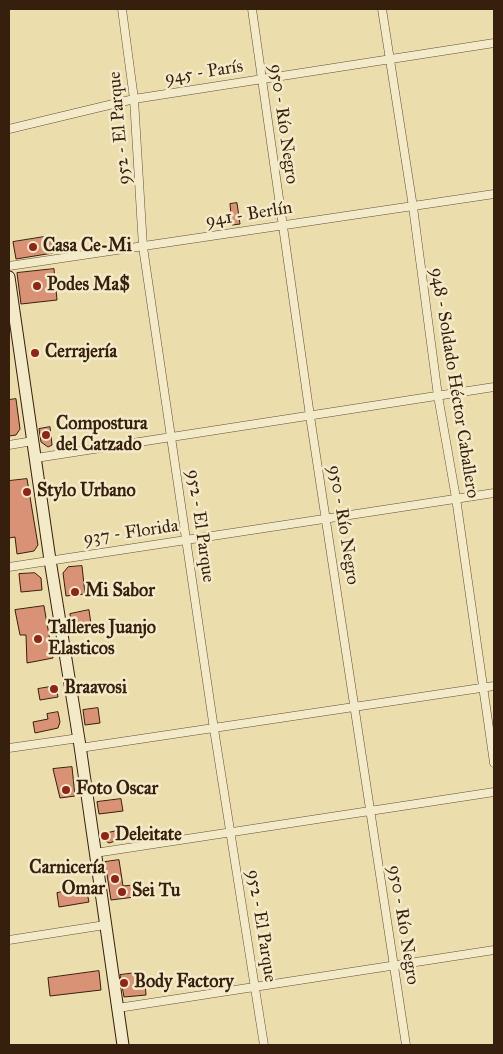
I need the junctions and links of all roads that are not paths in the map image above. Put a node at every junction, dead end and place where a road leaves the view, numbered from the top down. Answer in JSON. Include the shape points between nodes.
{"nodes":[{"id":1,"x":122,"y":9,"type":"edge"},
{"id":2,"x":252,"y":9,"type":"edge"},
{"id":3,"x":382,"y":9,"type":"edge"},
{"id":4,"x":494,"y":43,"type":"edge"},
{"id":5,"x":389,"y":59,"type":"junction"},
{"id":6,"x":262,"y":79,"type":"junction"},
{"id":7,"x":134,"y":99,"type":"junction"},
{"id":8,"x":9,"y":129,"type":"edge"},
{"id":9,"x":494,"y":194,"type":"edge"},
{"id":10,"x":414,"y":207,"type":"junction"},
{"id":11,"x":282,"y":225,"type":"junction"},
{"id":12,"x":143,"y":247,"type":"junction"},
{"id":13,"x":9,"y":266,"type":"edge"},
{"id":14,"x":9,"y":277,"type":"edge"},
{"id":15,"x":13,"y":339,"type":"edge"},
{"id":16,"x":494,"y":387,"type":"edge"},
{"id":17,"x":438,"y":396,"type":"junction"},
{"id":18,"x":310,"y":416,"type":"junction"},
{"id":19,"x":171,"y":435,"type":"junction"},
{"id":20,"x":33,"y":441,"type":"junction"},
{"id":21,"x":9,"y":445,"type":"edge"},
{"id":22,"x":36,"y":458,"type":"junction"},
{"id":23,"x":494,"y":492,"type":"edge"},
{"id":24,"x":456,"y":498,"type":"junction"},
{"id":25,"x":327,"y":518,"type":"junction"},
{"id":26,"x":187,"y":540,"type":"junction"},
{"id":27,"x":50,"y":560,"type":"junction"},
{"id":28,"x":9,"y":567,"type":"edge"},
{"id":29,"x":494,"y":686,"type":"edge"},
{"id":30,"x":483,"y":688,"type":"junction"},
{"id":31,"x":355,"y":707,"type":"junction"},
{"id":32,"x":214,"y":729,"type":"junction"},
{"id":33,"x":80,"y":743,"type":"junction"},
{"id":34,"x":9,"y":748,"type":"edge"},
{"id":35,"x":494,"y":763,"type":"edge"},
{"id":36,"x":494,"y":792,"type":"edge"},
{"id":37,"x":370,"y":810,"type":"junction"},
{"id":38,"x":231,"y":832,"type":"junction"},
{"id":39,"x":95,"y":853,"type":"junction"},
{"id":40,"x":105,"y":925,"type":"junction"},
{"id":41,"x":9,"y":940,"type":"edge"},
{"id":42,"x":494,"y":950,"type":"edge"},
{"id":43,"x":394,"y":966,"type":"junction"},
{"id":44,"x":255,"y":988,"type":"junction"},
{"id":45,"x":118,"y":1008,"type":"junction"},
{"id":46,"x":122,"y":1045,"type":"edge"},
{"id":47,"x":264,"y":1045,"type":"edge"},
{"id":48,"x":406,"y":1045,"type":"edge"}],
"edges":[{"from":1,"to":7,"type":"street","name":"952 - El Parque"},
{"from":2,"to":6,"type":"street","name":"950 - Río Negro"},
{"from":3,"to":5,"type":"street","name":"948 - Soldado Héctor Caballero"},
{"from":4,"to":5,"type":"street","name":"945 - París"},
{"from":5,"to":6,"type":"street","name":"945 - París"},
{"from":5,"to":10,"type":"street","name":"948 - Soldado Héctor Caballero"},
{"from":6,"to":7,"type":"street","name":"945 - París"},
{"from":6,"to":11,"type":"street","name":"950 - Río Negro"},
{"from":7,"to":8,"type":"street","name":"945 - París"},
{"from":7,"to":12,"type":"street","name":"952 - El Parque"},
{"from":9,"to":10,"type":"street","name":"941 - Berlín"},
{"from":10,"to":11,"type":"street","name":"941 - Berlín"},
{"from":10,"to":17,"type":"street","name":"948 - Soldado Héctor Caballero"},
{"from":11,"to":12,"type":"street","name":"941 - Berlín"},
{"from":11,"to":18,"type":"street","name":"950 - Río Negro"},
{"from":12,"to":13,"type":"street","name":"941 - Berlín"},
{"from":12,"to":19,"type":"street","name":"952 - El Parque"},
{"from":14,"to":15,"type":"main road"},
{"from":15,"to":20,"type":"main road"},
{"from":16,"to":17,"type":"street"},
{"from":17,"to":18,"type":"street"},
{"from":17,"to":24,"type":"street","name":"948 - Soldado Héctor Caballero"},
{"from":18,"to":19,"type":"street"},
{"from":18,"to":25,"type":"street","name":"950 - Río Negro"},
{"from":19,"to":22,"type":"street"},
{"from":19,"to":26,"type":"street","name":"952 - El Parque"},
{"from":20,"to":21,"type":"street"},
{"from":20,"to":22,"type":"main road"},
{"from":22,"to":27,"type":"main road"},
{"from":23,"to":24,"type":"street","name":"937 - Florida"},
{"from":24,"to":25,"type":"street","name":"937 - Florida"},
{"from":24,"to":30,"type":"street","name":"948 - Soldado Héctor Caballero"},
{"from":25,"to":26,"type":"street","name":"937 - Florida"},
{"from":25,"to":31,"type":"street","name":"950 - Río Negro"},
{"from":26,"to":27,"type":"street","name":"937 - Florida"},
{"from":26,"to":32,"type":"street","name":"952 - El Parque"},
{"from":27,"to":28,"type":"street","name":"937 - Florida"},
{"from":27,"to":33,"type":"main road"},
{"from":29,"to":30,"type":"street"},
{"from":30,"to":31,"type":"street"},
{"from":30,"to":35,"type":"street","name":"948 - Soldado Héctor Caballero"},
{"from":31,"to":32,"type":"street"},
{"from":31,"to":37,"type":"street","name":"950 - Río Negro"},
{"from":32,"to":33,"type":"street"},
{"from":32,"to":38,"type":"street","name":"952 - El Parque"},
{"from":33,"to":34,"type":"street"},
{"from":33,"to":39,"type":"main road"},
{"from":36,"to":37,"type":"street"},
{"from":37,"to":38,"type":"street"},
{"from":37,"to":43,"type":"street","name":"950 - Río Negro"},
{"from":38,"to":39,"type":"street"},
{"from":38,"to":44,"type":"street","name":"952 - El Parque"},
{"from":39,"to":40,"type":"main road"},
{"from":40,"to":41,"type":"street"},
{"from":40,"to":45,"type":"main road"},
{"from":42,"to":43,"type":"street"},
{"from":43,"to":44,"type":"street"},
{"from":43,"to":48,"type":"street","name":"950 - Río Negro"},
{"from":44,"to":45,"type":"street"},
{"from":44,"to":47,"type":"street","name":"952 - El Parque"},
{"from":45,"to":46,"type":"main road"}]}
